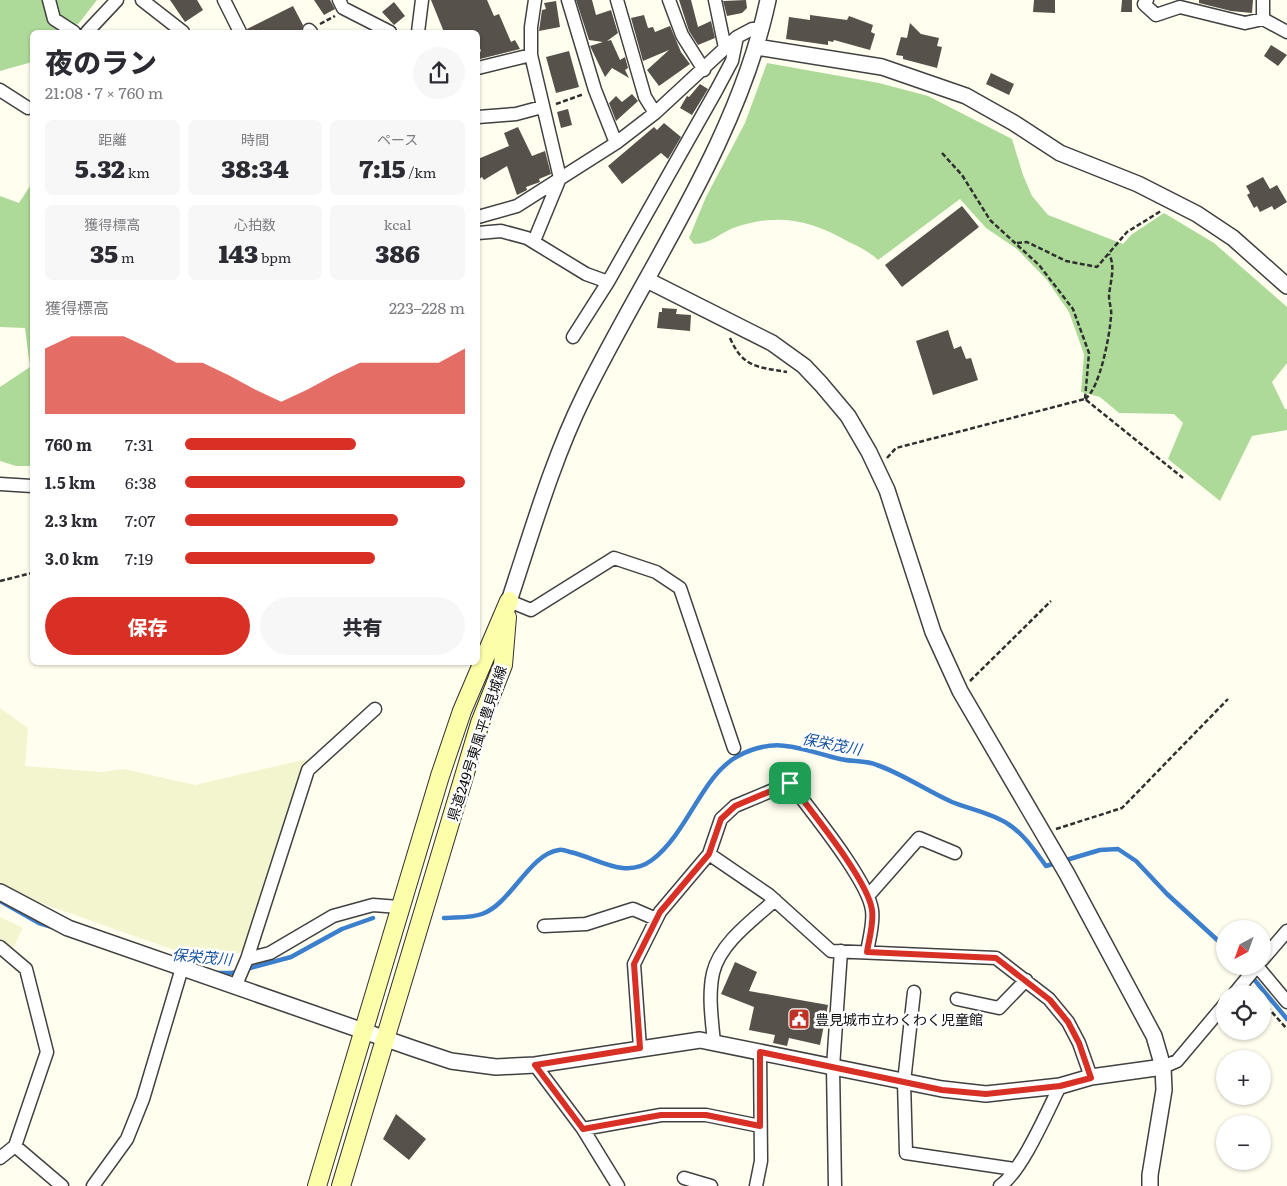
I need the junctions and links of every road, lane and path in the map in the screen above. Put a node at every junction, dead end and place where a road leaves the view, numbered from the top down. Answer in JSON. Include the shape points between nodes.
{"nodes":[{"id":1,"x":49,"y":0,"type":"edge"},
{"id":2,"x":117,"y":0,"type":"edge"},
{"id":3,"x":142,"y":0,"type":"edge"},
{"id":4,"x":422,"y":0,"type":"edge"},
{"id":5,"x":535,"y":0,"type":"edge"},
{"id":6,"x":568,"y":0,"type":"edge"},
{"id":7,"x":618,"y":0,"type":"edge"},
{"id":8,"x":669,"y":0,"type":"edge"},
{"id":9,"x":715,"y":0,"type":"edge"},
{"id":10,"x":768,"y":0,"type":"edge"},
{"id":11,"x":1147,"y":0,"type":"edge"},
{"id":12,"x":1263,"y":0,"type":"edge"},
{"id":13,"x":230,"y":2,"type":"edge"},
{"id":14,"x":341,"y":4,"type":"edge"},
{"id":15,"x":54,"y":18,"type":"junction"},
{"id":16,"x":1263,"y":19,"type":"junction"},
{"id":17,"x":761,"y":29,"type":"junction"},
{"id":18,"x":54,"y":30,"type":"edge"},
{"id":19,"x":71,"y":30,"type":"edge"},
{"id":20,"x":89,"y":30,"type":"edge"},
{"id":21,"x":180,"y":30,"type":"edge"},
{"id":22,"x":239,"y":30,"type":"edge"},
{"id":23,"x":312,"y":30,"type":"edge"},
{"id":24,"x":386,"y":30,"type":"edge"},
{"id":25,"x":418,"y":30,"type":"edge"},
{"id":26,"x":1287,"y":32,"type":"edge"},
{"id":27,"x":737,"y":37,"type":"junction"},
{"id":28,"x":756,"y":47,"type":"junction"},
{"id":29,"x":725,"y":48,"type":"junction"},
{"id":30,"x":531,"y":55,"type":"junction"},
{"id":31,"x":480,"y":68,"type":"edge"},
{"id":32,"x":704,"y":70,"type":"junction"},
{"id":33,"x":0,"y":90,"type":"edge"},
{"id":34,"x":595,"y":90,"type":"junction"},
{"id":35,"x":30,"y":106,"type":"edge"},
{"id":36,"x":542,"y":108,"type":"junction"},
{"id":37,"x":656,"y":113,"type":"junction"},
{"id":38,"x":480,"y":117,"type":"edge"},
{"id":39,"x":616,"y":143,"type":"junction"},
{"id":40,"x":942,"y":153,"type":"dead end"},
{"id":41,"x":560,"y":178,"type":"junction"},
{"id":42,"x":1173,"y":200,"type":"junction"},
{"id":43,"x":480,"y":215,"type":"edge"},
{"id":44,"x":480,"y":233,"type":"edge"},
{"id":45,"x":534,"y":241,"type":"junction"},
{"id":46,"x":1017,"y":243,"type":"junction"},
{"id":47,"x":1109,"y":254,"type":"junction"},
{"id":48,"x":647,"y":280,"type":"junction"},
{"id":49,"x":608,"y":282,"type":"junction"},
{"id":50,"x":1287,"y":286,"type":"edge"},
{"id":51,"x":727,"y":319,"type":"junction"},
{"id":52,"x":574,"y":337,"type":"dead end"},
{"id":53,"x":804,"y":366,"type":"junction"},
{"id":54,"x":1085,"y":399,"type":"junction"},
{"id":55,"x":877,"y":467,"type":"junction"},
{"id":56,"x":1182,"y":478,"type":"dead end"},
{"id":57,"x":0,"y":484,"type":"edge"},
{"id":58,"x":30,"y":486,"type":"edge"},
{"id":59,"x":30,"y":574,"type":"edge"},
{"id":60,"x":0,"y":581,"type":"edge"},
{"id":61,"x":509,"y":601,"type":"junction"},
{"id":62,"x":1051,"y":601,"type":"dead end"},
{"id":63,"x":960,"y":691,"type":"junction"},
{"id":64,"x":1228,"y":699,"type":"dead end"},
{"id":65,"x":375,"y":709,"type":"dead end"},
{"id":66,"x":734,"y":748,"type":"dead end"},
{"id":67,"x":1044,"y":833,"type":"junction"},
{"id":68,"x":955,"y":853,"type":"dead end"},
{"id":69,"x":709,"y":854,"type":"junction"},
{"id":70,"x":0,"y":892,"type":"edge"},
{"id":71,"x":868,"y":896,"type":"junction"},
{"id":72,"x":775,"y":900,"type":"junction"},
{"id":73,"x":399,"y":907,"type":"junction"},
{"id":74,"x":656,"y":919,"type":"junction"},
{"id":75,"x":544,"y":926,"type":"dead end"},
{"id":76,"x":1287,"y":931,"type":"edge"},
{"id":77,"x":0,"y":947,"type":"edge"},
{"id":78,"x":1271,"y":950,"type":"edge"},
{"id":79,"x":840,"y":951,"type":"junction"},
{"id":80,"x":867,"y":952,"type":"junction"},
{"id":81,"x":247,"y":959,"type":"junction"},
{"id":82,"x":182,"y":968,"type":"junction"},
{"id":83,"x":1250,"y":975,"type":"edge"},
{"id":84,"x":1266,"y":975,"type":"edge"},
{"id":85,"x":1026,"y":980,"type":"junction"},
{"id":86,"x":1242,"y":985,"type":"edge"},
{"id":87,"x":235,"y":987,"type":"junction"},
{"id":88,"x":914,"y":992,"type":"dead end"},
{"id":89,"x":957,"y":999,"type":"dead end"},
{"id":90,"x":1287,"y":1002,"type":"edge"},
{"id":91,"x":1271,"y":1011,"type":"edge"},
{"id":92,"x":1216,"y":1014,"type":"edge"},
{"id":93,"x":1287,"y":1029,"type":"edge"},
{"id":94,"x":362,"y":1031,"type":"junction"},
{"id":95,"x":385,"y":1039,"type":"junction"},
{"id":96,"x":714,"y":1043,"type":"junction"},
{"id":97,"x":640,"y":1048,"type":"junction"},
{"id":98,"x":760,"y":1052,"type":"junction"},
{"id":99,"x":535,"y":1065,"type":"junction"},
{"id":100,"x":833,"y":1067,"type":"junction"},
{"id":101,"x":1163,"y":1067,"type":"junction"},
{"id":102,"x":1091,"y":1078,"type":"junction"},
{"id":103,"x":904,"y":1082,"type":"junction"},
{"id":104,"x":1060,"y":1086,"type":"junction"},
{"id":105,"x":760,"y":1126,"type":"junction"},
{"id":106,"x":583,"y":1129,"type":"junction"},
{"id":107,"x":14,"y":1146,"type":"junction"},
{"id":108,"x":0,"y":1158,"type":"edge"},
{"id":109,"x":1014,"y":1169,"type":"junction"},
{"id":110,"x":684,"y":1178,"type":"dead end"},
{"id":111,"x":62,"y":1186,"type":"edge"},
{"id":112,"x":93,"y":1186,"type":"edge"},
{"id":113,"x":317,"y":1186,"type":"edge"},
{"id":114,"x":341,"y":1186,"type":"edge"},
{"id":115,"x":618,"y":1186,"type":"edge"},
{"id":116,"x":711,"y":1186,"type":"edge"},
{"id":117,"x":756,"y":1186,"type":"edge"},
{"id":118,"x":835,"y":1186,"type":"edge"},
{"id":119,"x":1000,"y":1186,"type":"edge"},
{"id":120,"x":1150,"y":1186,"type":"edge"}],
"edges":[{"from":1,"to":15,"type":"street"},
{"from":2,"to":20,"type":"street"},
{"from":3,"to":21,"type":"street"},
{"from":4,"to":25,"type":"street"},
{"from":5,"to":30,"type":"street"},
{"from":6,"to":34,"type":"street"},
{"from":7,"to":37,"type":"street","via":[[645,97]]},
{"from":8,"to":32,"type":"street","via":[[682,35]]},
{"from":9,"to":29,"type":"street"},
{"from":10,"to":17,"type":"street"},
{"from":11,"to":16,"type":"street","via":[[1144,4],[1156,15],[1180,7],[1245,23]]},
{"from":12,"to":16,"type":"street"},
{"from":13,"to":22,"type":"street"},
{"from":14,"to":23,"type":"path","via":[[340,13]]},
{"from":14,"to":24,"type":"street"},
{"from":15,"to":18,"type":"street"},
{"from":15,"to":19,"type":"street"},
{"from":16,"to":26,"type":"street"},
{"from":17,"to":27,"type":"street","via":[[752,29]]},
{"from":17,"to":28,"type":"street"},
{"from":27,"to":29,"type":"street"},
{"from":27,"to":49,"type":"street","via":[[732,61]]},
{"from":28,"to":42,"type":"street","via":[[882,67],[946,88],[999,114],[1060,153]]},
{"from":28,"to":48,"type":"street","via":[[726,125]]},
{"from":29,"to":32,"type":"street"},
{"from":30,"to":31,"type":"street"},
{"from":30,"to":36,"type":"street"},
{"from":32,"to":37,"type":"street"},
{"from":33,"to":35,"type":"street"},
{"from":34,"to":36,"type":"path"},
{"from":34,"to":39,"type":"street"},
{"from":36,"to":38,"type":"street"},
{"from":36,"to":41,"type":"street"},
{"from":37,"to":39,"type":"street"},
{"from":39,"to":41,"type":"street"},
{"from":40,"to":46,"type":"path","via":[[962,175],[990,220]]},
{"from":41,"to":43,"type":"street","via":[[517,206]]},
{"from":41,"to":45,"type":"street"},
{"from":42,"to":47,"type":"path","via":[[1127,232]]},
{"from":42,"to":50,"type":"street","via":[[1233,238]]},
{"from":44,"to":45,"type":"street","via":[[501,231]]},
{"from":45,"to":49,"type":"street","via":[[586,274]]},
{"from":46,"to":47,"type":"path","via":[[1027,242],[1066,261],[1097,267]]},
{"from":46,"to":54,"type":"path","via":[[1058,287],[1073,309],[1090,353]]},
{"from":47,"to":54,"type":"path","via":[[1112,260],[1109,298],[1112,314],[1100,376],[1092,394]]},
{"from":48,"to":51,"type":"street"},
{"from":48,"to":61,"type":"street","via":[[601,362],[568,431]]},
{"from":49,"to":52,"type":"street"},
{"from":51,"to":53,"type":"street","via":[[772,343]]},
{"from":51,"to":53,"type":"path","via":[[727,330],[737,353],[750,364],[790,373]]},
{"from":53,"to":55,"type":"street","via":[[848,416]]},
{"from":54,"to":55,"type":"path","via":[[896,448]]},
{"from":54,"to":56,"type":"path"},
{"from":55,"to":63,"type":"street","via":[[933,632]]},
{"from":57,"to":58,"type":"street"},
{"from":59,"to":60,"type":"path"},
{"from":61,"to":66,"type":"street","via":[[531,610],[614,558],[656,572],[680,588]]},
{"from":61,"to":73,"type":"main road","name":"県道249号東風平豊見城線","via":[[462,711]]},
{"from":61,"to":95,"type":"main road","name":"県道249号東風平豊見城線","via":[[504,665],[480,723]]},
{"from":62,"to":63,"type":"path"},
{"from":63,"to":67,"type":"street"},
{"from":64,"to":67,"type":"path","via":[[1122,808]]},
{"from":65,"to":81,"type":"street","via":[[308,770]]},
{"from":67,"to":101,"type":"street","via":[[1154,1036]]},
{"from":68,"to":71,"type":"street","via":[[919,838]]},
{"from":69,"to":71,"type":"street","via":[[721,819],[735,806],[790,783],[850,865]]},
{"from":69,"to":72,"type":"street"},
{"from":69,"to":74,"type":"street"},
{"from":70,"to":82,"type":"street","via":[[68,928]]},
{"from":71,"to":80,"type":"street","via":[[872,910]]},
{"from":72,"to":79,"type":"street","via":[[831,951]]},
{"from":72,"to":96,"type":"street","via":[[737,935],[713,972]]},
{"from":73,"to":81,"type":"street","via":[[373,905],[333,916],[270,953]]},
{"from":73,"to":94,"type":"main road","name":"県道249号東風平豊見城線"},
{"from":74,"to":75,"type":"street","via":[[633,909],[586,924]]},
{"from":74,"to":97,"type":"street","via":[[634,964]]},
{"from":76,"to":78,"type":"street"},
{"from":77,"to":107,"type":"street","via":[[26,969],[46,1052]]},
{"from":79,"to":80,"type":"street"},
{"from":79,"to":100,"type":"street"},
{"from":80,"to":85,"type":"street","via":[[996,958]]},
{"from":81,"to":87,"type":"street"},
{"from":82,"to":87,"type":"street"},
{"from":82,"to":112,"type":"street","via":[[143,1099],[127,1139]]},
{"from":83,"to":86,"type":"street"},
{"from":84,"to":90,"type":"street"},
{"from":85,"to":89,"type":"street","via":[[999,1008]]},
{"from":85,"to":102,"type":"street","via":[[1050,1000],[1068,1022]]},
{"from":87,"to":94,"type":"street"},
{"from":88,"to":103,"type":"street"},
{"from":91,"to":93,"type":"path"},
{"from":92,"to":101,"type":"street","via":[[1176,1061]]},
{"from":94,"to":95,"type":"street"},
{"from":94,"to":113,"type":"main road","name":"県道249号東風平豊見城線"},
{"from":95,"to":99,"type":"street","via":[[466,1063],[496,1067]]},
{"from":95,"to":114,"type":"main road","name":"県道249号東風平豊見城線"},
{"from":96,"to":97,"type":"street","via":[[700,1040]]},
{"from":96,"to":98,"type":"street"},
{"from":97,"to":99,"type":"street"},
{"from":98,"to":100,"type":"street"},
{"from":98,"to":105,"type":"street"},
{"from":99,"to":106,"type":"street"},
{"from":100,"to":103,"type":"street"},
{"from":100,"to":118,"type":"street"},
{"from":101,"to":102,"type":"street"},
{"from":101,"to":120,"type":"street","via":[[1164,1090]]},
{"from":102,"to":104,"type":"street"},
{"from":103,"to":104,"type":"street","via":[[986,1094]]},
{"from":103,"to":109,"type":"street","via":[[906,1153]]},
{"from":104,"to":109,"type":"street"},
{"from":105,"to":106,"type":"street","via":[[706,1115],[661,1115]]},
{"from":105,"to":117,"type":"street","via":[[761,1161]]},
{"from":106,"to":115,"type":"street"},
{"from":107,"to":108,"type":"street"},
{"from":107,"to":111,"type":"street"},
{"from":109,"to":119,"type":"street"},
{"from":110,"to":116,"type":"street"}]}
